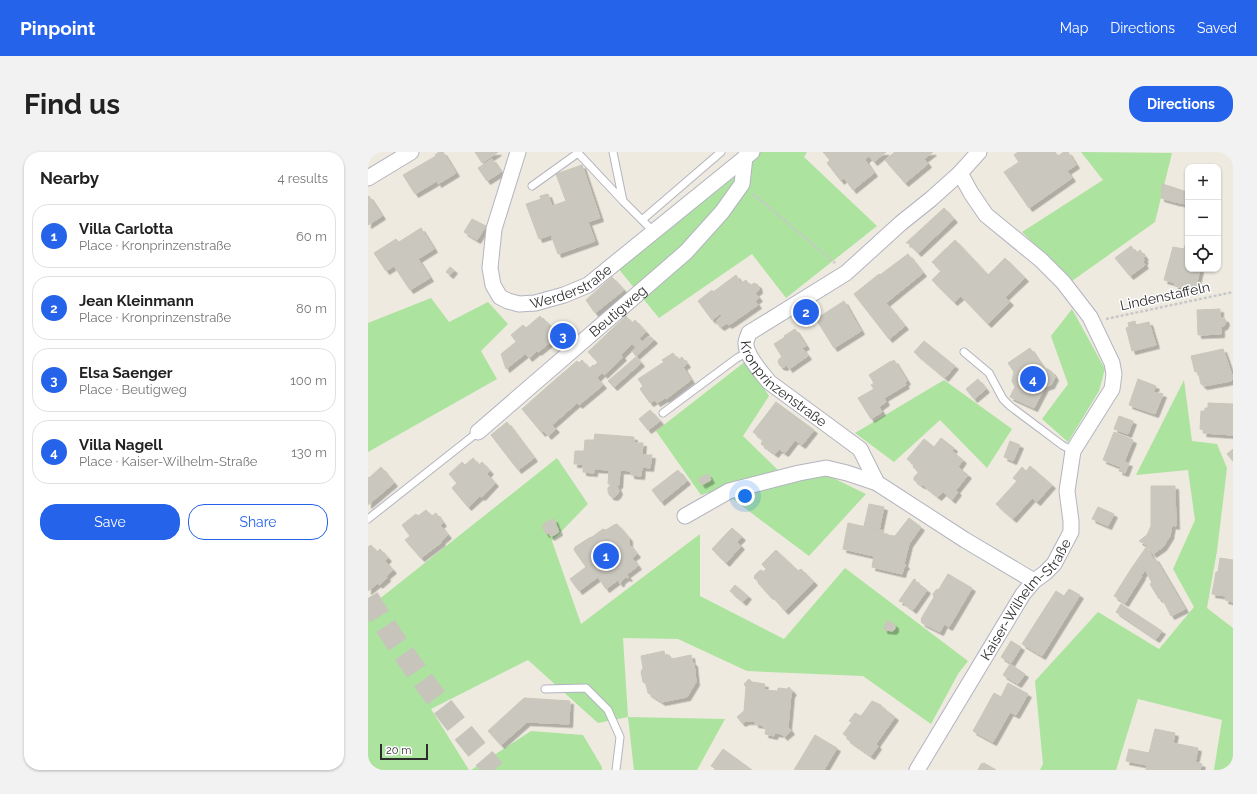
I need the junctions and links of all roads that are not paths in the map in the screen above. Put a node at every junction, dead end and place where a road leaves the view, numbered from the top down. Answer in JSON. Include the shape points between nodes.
{"nodes":[{"id":1,"x":411,"y":152,"type":"edge"},
{"id":2,"x":518,"y":152,"type":"edge"},
{"id":3,"x":613,"y":152,"type":"edge"},
{"id":4,"x":721,"y":152,"type":"edge"},
{"id":5,"x":979,"y":152,"type":"edge"},
{"id":6,"x":748,"y":154,"type":"edge"},
{"id":7,"x":960,"y":173,"type":"junction"},
{"id":8,"x":368,"y":178,"type":"edge"},
{"id":9,"x":532,"y":186,"type":"dead end"},
{"id":10,"x":623,"y":201,"type":"junction"},
{"id":11,"x":642,"y":220,"type":"junction"},
{"id":12,"x":654,"y":232,"type":"junction"},
{"id":13,"x":748,"y":352,"type":"junction"},
{"id":14,"x":964,"y":352,"type":"dead end"},
{"id":15,"x":663,"y":413,"type":"dead end"},
{"id":16,"x":478,"y":432,"type":"joint"},
{"id":17,"x":1073,"y":451,"type":"junction"},
{"id":18,"x":877,"y":484,"type":"junction"},
{"id":19,"x":685,"y":516,"type":"dead end"},
{"id":20,"x":368,"y":519,"type":"edge"},
{"id":21,"x":1034,"y":581,"type":"junction"},
{"id":22,"x":545,"y":689,"type":"dead end"},
{"id":23,"x":616,"y":770,"type":"edge"},
{"id":24,"x":916,"y":770,"type":"edge"}],
"edges":[{"from":1,"to":8,"type":"street"},
{"from":2,"to":12,"type":"street","name":"Werderstraße","via":[[494,230],[490,268],[493,285],[500,297],[519,304],[535,303],[588,286]]},
{"from":3,"to":10,"type":"lane"},
{"from":4,"to":11,"type":"lane"},
{"from":5,"to":7,"type":"street"},
{"from":6,"to":12,"type":"street","name":"Werderstraße"},
{"from":6,"to":16,"type":"street","name":"Beutigweg","via":[[742,184],[722,212],[686,252]]},
{"from":7,"to":13,"type":"street","name":"Kronprinzenstraße","via":[[846,273],[749,333],[746,342]]},
{"from":7,"to":17,"type":"street","name":"Kaiser-Wilhelm-Straße","via":[[986,215],[1041,260],[1063,282],[1090,317],[1112,363],[1112,389]]},
{"from":9,"to":10,"type":"lane","via":[[578,153]]},
{"from":10,"to":11,"type":"lane"},
{"from":11,"to":12,"type":"lane"},
{"from":13,"to":15,"type":"lane","via":[[736,358]]},
{"from":13,"to":18,"type":"street","name":"Kronprinzenstraße","via":[[769,382],[860,449]]},
{"from":14,"to":17,"type":"lane","via":[[989,373],[1003,399],[1010,406]]},
{"from":16,"to":20,"type":"lane","name":"Beutigweg"},
{"from":17,"to":21,"type":"street","name":"Kaiser-Wilhelm-Straße","via":[[1066,492],[1071,532],[1054,564]]},
{"from":18,"to":19,"type":"street","via":[[826,468],[729,491]]},
{"from":18,"to":21,"type":"street"},
{"from":21,"to":24,"type":"street","name":"Kaiser-Wilhelm-Straße","via":[[1023,594]]},
{"from":22,"to":23,"type":"lane","via":[[586,688],[608,710],[620,737]]}]}
